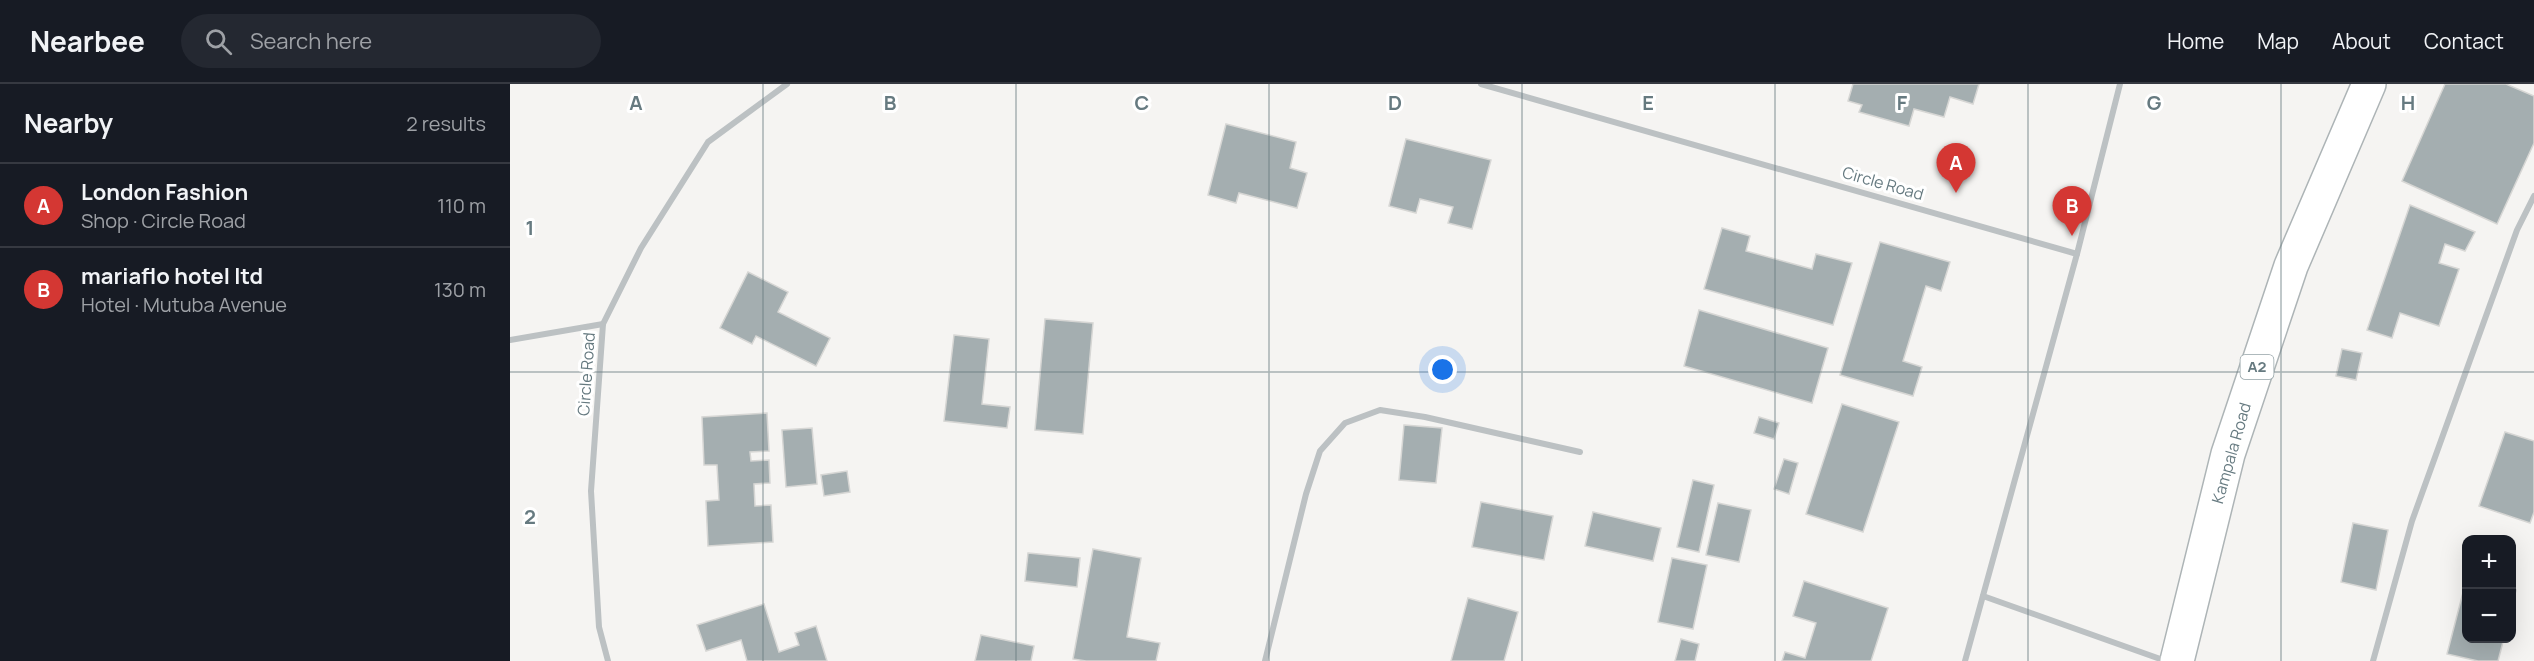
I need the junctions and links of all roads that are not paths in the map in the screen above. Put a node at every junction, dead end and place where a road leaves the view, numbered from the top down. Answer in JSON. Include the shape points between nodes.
{"nodes":[{"id":1,"x":787,"y":84,"type":"edge"},
{"id":2,"x":1481,"y":84,"type":"edge"},
{"id":3,"x":2120,"y":84,"type":"edge"},
{"id":4,"x":2369,"y":84,"type":"edge"},
{"id":5,"x":2534,"y":195,"type":"edge"},
{"id":6,"x":2077,"y":254,"type":"junction"},
{"id":7,"x":603,"y":324,"type":"junction"},
{"id":8,"x":510,"y":340,"type":"edge"},
{"id":9,"x":1580,"y":452,"type":"dead end"},
{"id":10,"x":1983,"y":596,"type":"junction"},
{"id":11,"x":609,"y":661,"type":"edge"},
{"id":12,"x":1265,"y":661,"type":"edge"},
{"id":13,"x":1965,"y":661,"type":"edge"},
{"id":14,"x":2166,"y":661,"type":"edge"},
{"id":15,"x":2177,"y":661,"type":"edge"},
{"id":16,"x":2373,"y":661,"type":"edge"}],
"edges":[{"from":1,"to":7,"type":"street","name":"Circle Road","via":[[708,142],[641,248]]},
{"from":2,"to":6,"type":"street","name":"Circle Road"},
{"from":3,"to":6,"type":"street"},
{"from":4,"to":15,"type":"main road","name":"Kampala Road","number":"A2","via":[[2291,266],[2236,432]]},
{"from":5,"to":16,"type":"street","via":[[2517,230],[2412,521]]},
{"from":6,"to":10,"type":"street"},
{"from":7,"to":8,"type":"street"},
{"from":7,"to":11,"type":"street","name":"Circle Road","via":[[591,491],[599,627]]},
{"from":9,"to":12,"type":"street","via":[[1380,410],[1345,423],[1320,451]]},
{"from":10,"to":13,"type":"street"},
{"from":10,"to":14,"type":"street"}]}
